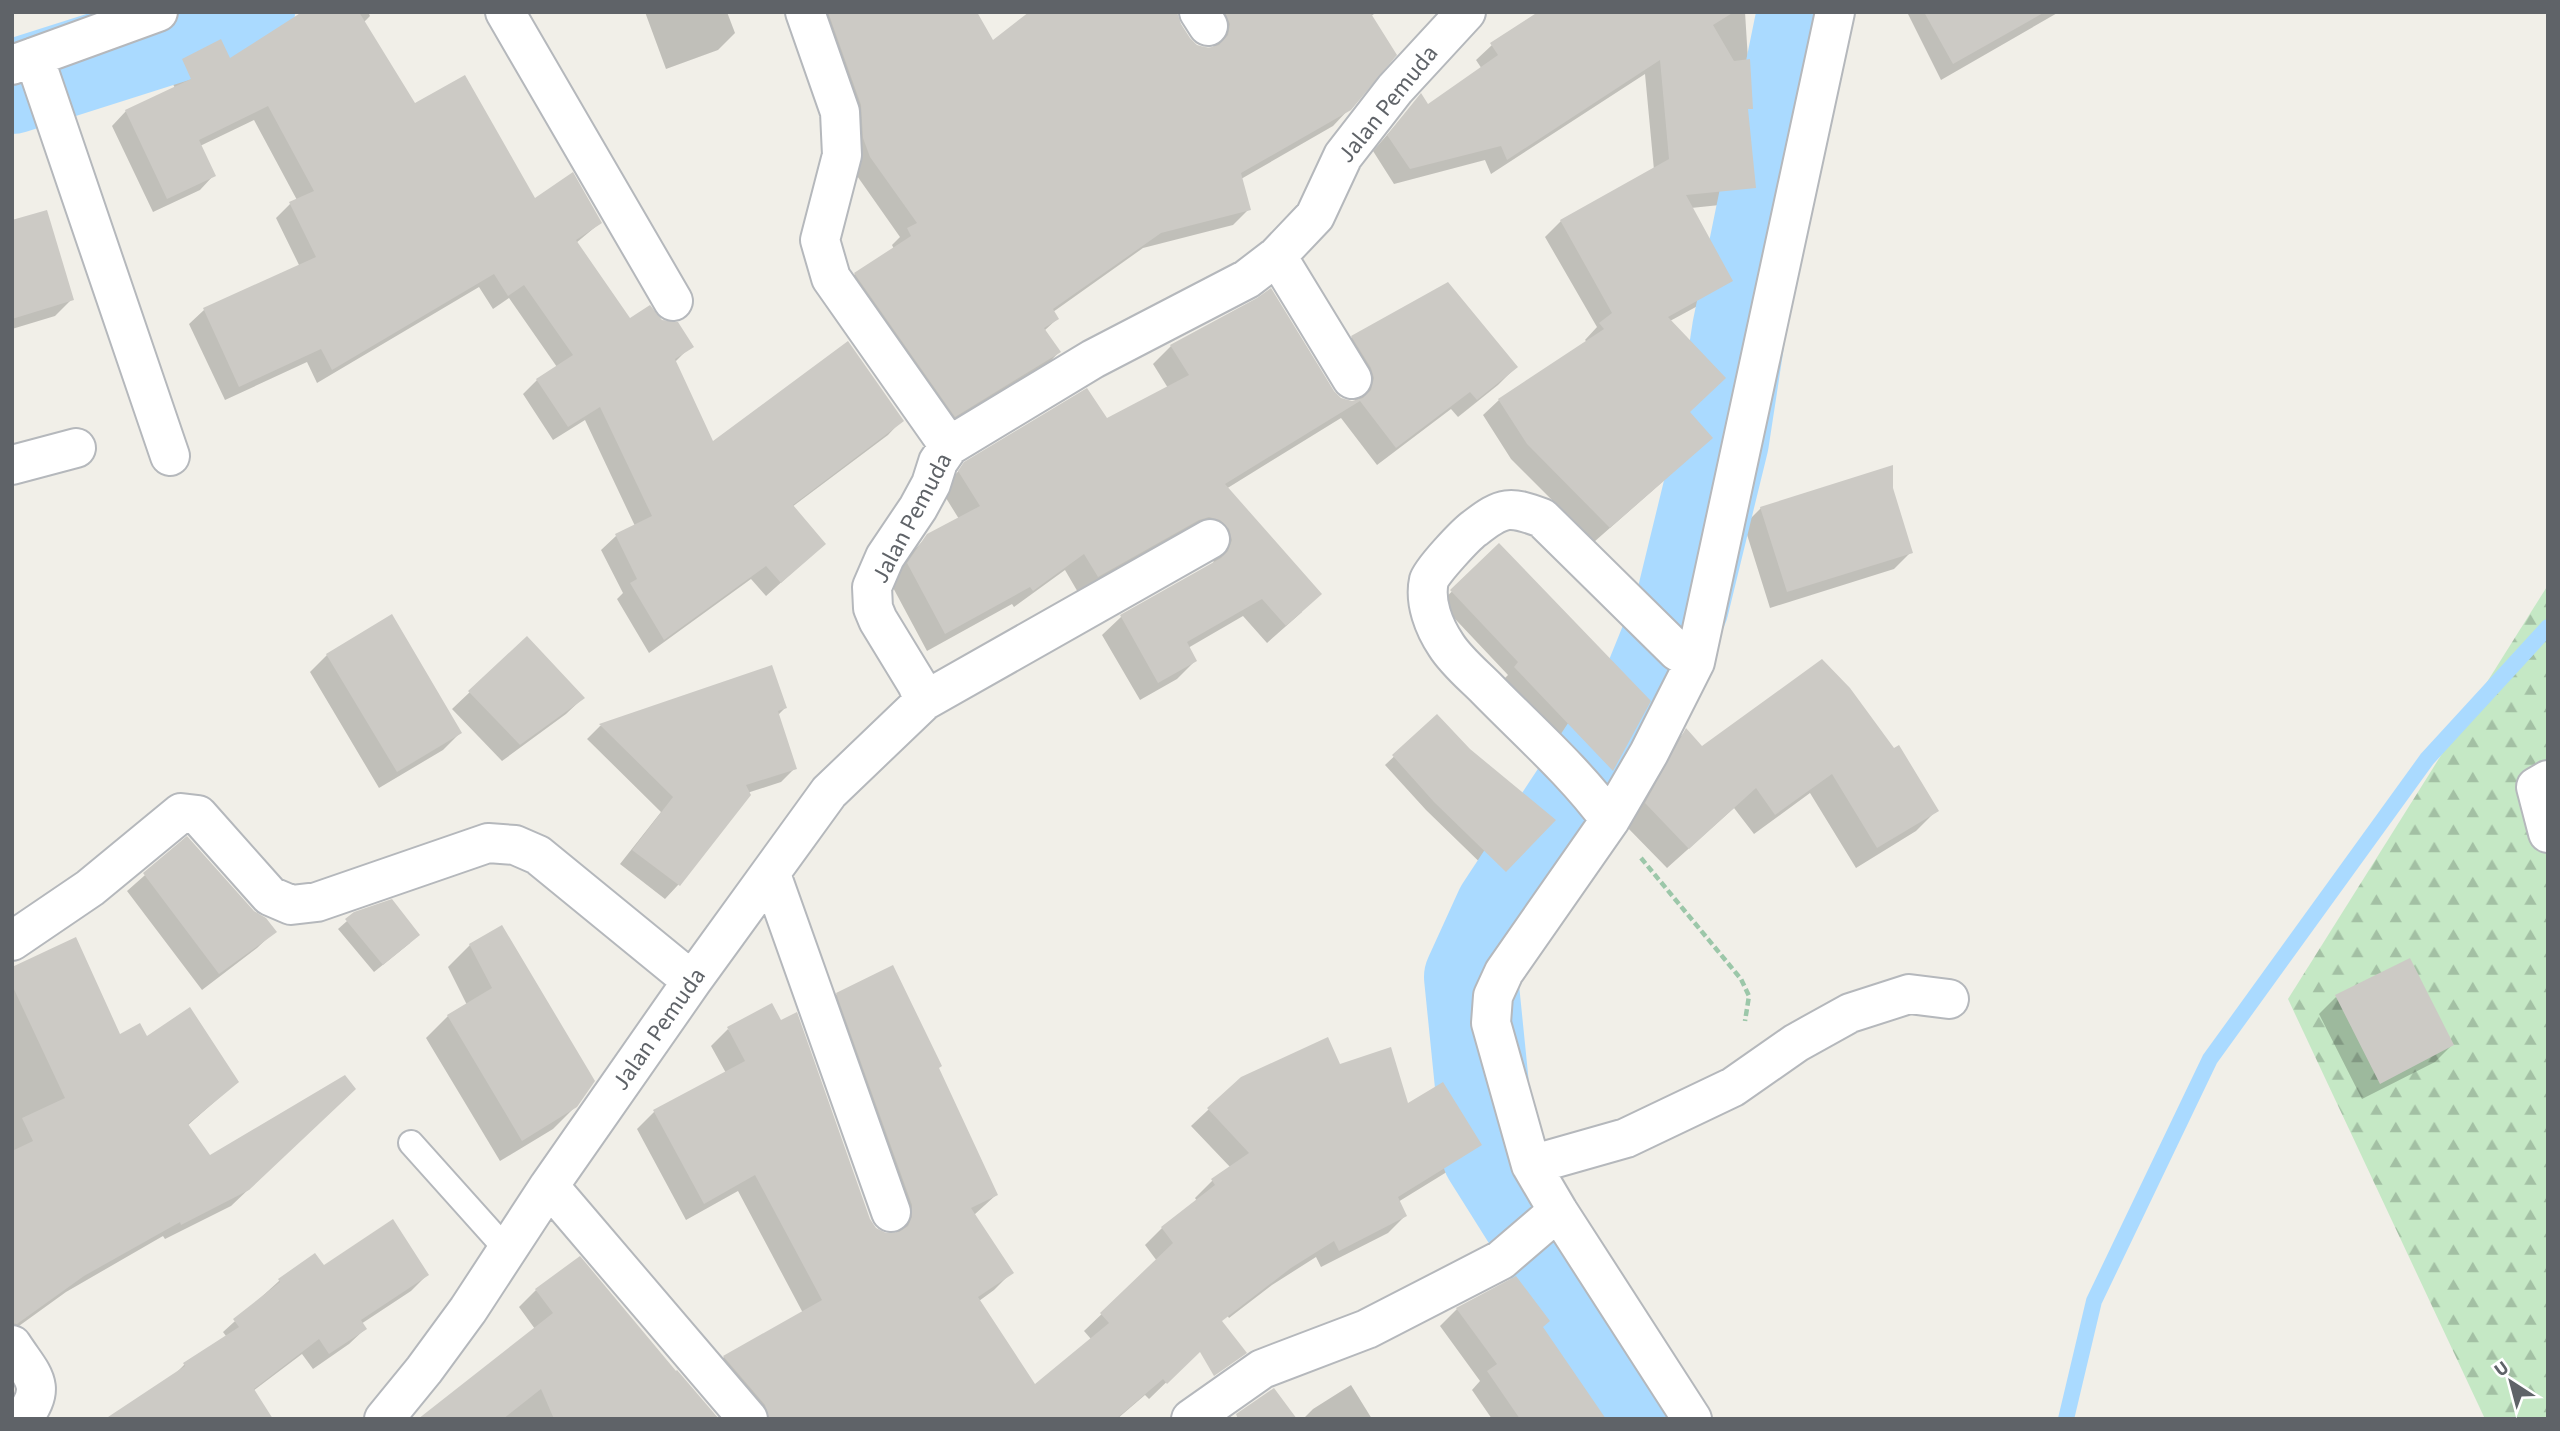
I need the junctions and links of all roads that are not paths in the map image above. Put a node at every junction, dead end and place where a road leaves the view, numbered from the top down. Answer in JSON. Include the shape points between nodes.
{"nodes":[{"id":1,"x":158,"y":12,"type":"edge"},
{"id":2,"x":505,"y":12,"type":"edge"},
{"id":3,"x":805,"y":12,"type":"edge"},
{"id":4,"x":1466,"y":12,"type":"edge"},
{"id":5,"x":1835,"y":12,"type":"edge"},
{"id":6,"x":32,"y":68,"type":"edge"},
{"id":7,"x":1277,"y":256,"type":"junction"},
{"id":8,"x":673,"y":301,"type":"dead end"},
{"id":9,"x":1352,"y":379,"type":"dead end"},
{"id":10,"x":949,"y":446,"type":"junction"},
{"id":11,"x":76,"y":448,"type":"dead end"},
{"id":12,"x":170,"y":456,"type":"dead end"},
{"id":13,"x":12,"y":465,"type":"edge"},
{"id":14,"x":1210,"y":539,"type":"dead end"},
{"id":15,"x":1678,"y":650,"type":"junction"},
{"id":16,"x":924,"y":701,"type":"junction"},
{"id":17,"x":2548,"y":780,"type":"edge"},
{"id":18,"x":1610,"y":820,"type":"junction"},
{"id":19,"x":2548,"y":833,"type":"edge"},
{"id":20,"x":771,"y":874,"type":"junction"},
{"id":21,"x":12,"y":941,"type":"edge"},
{"id":22,"x":692,"y":981,"type":"junction"},
{"id":23,"x":1949,"y":999,"type":"dead end"},
{"id":24,"x":411,"y":1143,"type":"dead end"},
{"id":25,"x":1531,"y":1165,"type":"junction"},
{"id":26,"x":549,"y":1185,"type":"junction"},
{"id":27,"x":891,"y":1212,"type":"dead end"},
{"id":28,"x":1552,"y":1217,"type":"junction"},
{"id":29,"x":506,"y":1249,"type":"junction"},
{"id":30,"x":12,"y":1345,"type":"edge"},
{"id":31,"x":22,"y":1419,"type":"edge"},
{"id":32,"x":384,"y":1419,"type":"edge"},
{"id":33,"x":748,"y":1419,"type":"edge"},
{"id":34,"x":1191,"y":1419,"type":"edge"},
{"id":35,"x":1692,"y":1419,"type":"edge"}],
"edges":[{"from":1,"to":6,"type":"street"},
{"from":2,"to":8,"type":"street"},
{"from":3,"to":10,"type":"street","via":[[841,112],[842,155],[820,240],[831,278]]},
{"from":4,"to":7,"type":"street","name":"Jalan Pemuda","via":[[1395,89],[1343,156],[1315,216]]},
{"from":5,"to":15,"type":"street"},
{"from":6,"to":12,"type":"street"},
{"from":7,"to":9,"type":"street"},
{"from":7,"to":10,"type":"street","name":"Jalan Pemuda","via":[[1247,279],[1093,359]]},
{"from":10,"to":16,"type":"street","name":"Jalan Pemuda","via":[[872,587],[878,620]]},
{"from":11,"to":13,"type":"street"},
{"from":14,"to":16,"type":"street"},
{"from":15,"to":18,"type":"street","via":[[1648,753]]},
{"from":15,"to":18,"type":"street","via":[[1542,518],[1515,508],[1489,517],[1469,532],[1429,577],[1433,620],[1447,647]]},
{"from":16,"to":20,"type":"street","name":"Jalan Pemuda","via":[[829,792]]},
{"from":17,"to":19,"type":"street","via":[[2536,787]]},
{"from":18,"to":25,"type":"street","via":[[1504,972],[1493,996],[1491,1023]]},
{"from":20,"to":22,"type":"street","name":"Jalan Pemuda"},
{"from":20,"to":27,"type":"street"},
{"from":21,"to":22,"type":"street","via":[[90,888],[181,813],[198,815],[270,896],[291,905],[317,902],[488,843],[515,845],[538,855]]},
{"from":22,"to":26,"type":"street","name":"Jalan Pemuda"},
{"from":23,"to":25,"type":"street","via":[[1909,994],[1850,1013],[1796,1043],[1733,1087],[1626,1138]]},
{"from":24,"to":29,"type":"lane"},
{"from":25,"to":28,"type":"street"},
{"from":26,"to":29,"type":"street","name":"Jalan Pemuda"},
{"from":26,"to":33,"type":"street"},
{"from":28,"to":34,"type":"street","via":[[1501,1260],[1367,1329],[1262,1369]]},
{"from":28,"to":35,"type":"street"},
{"from":29,"to":32,"type":"street","name":"Jalan Pemuda","via":[[468,1310]]},
{"from":30,"to":31,"type":"street","via":[[35,1380],[38,1393]]}]}
